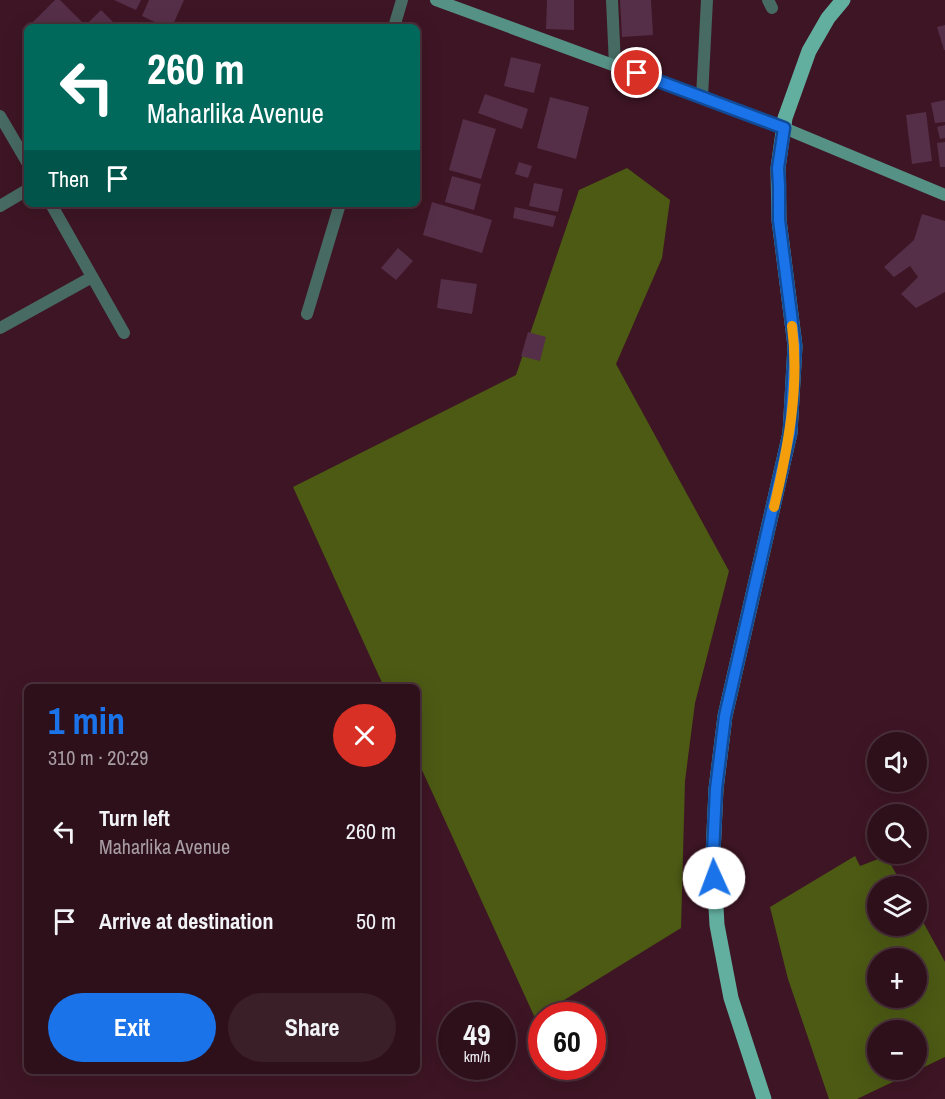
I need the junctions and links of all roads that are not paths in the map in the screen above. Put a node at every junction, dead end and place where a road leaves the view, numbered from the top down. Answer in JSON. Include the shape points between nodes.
{"nodes":[{"id":1,"x":402,"y":0,"type":"edge"},
{"id":2,"x":436,"y":0,"type":"edge"},
{"id":3,"x":612,"y":0,"type":"edge"},
{"id":4,"x":707,"y":0,"type":"edge"},
{"id":5,"x":843,"y":0,"type":"edge"},
{"id":6,"x":395,"y":24,"type":"edge"},
{"id":7,"x":615,"y":65,"type":"junction"},
{"id":8,"x":702,"y":97,"type":"junction"},
{"id":9,"x":0,"y":116,"type":"edge"},
{"id":10,"x":784,"y":128,"type":"junction"},
{"id":11,"x":24,"y":157,"type":"edge"},
{"id":12,"x":24,"y":192,"type":"edge"},
{"id":13,"x":945,"y":195,"type":"edge"},
{"id":14,"x":0,"y":206,"type":"edge"},
{"id":15,"x":53,"y":207,"type":"edge"},
{"id":16,"x":339,"y":207,"type":"edge"},
{"id":17,"x":92,"y":277,"type":"junction"},
{"id":18,"x":307,"y":314,"type":"dead end"},
{"id":19,"x":0,"y":328,"type":"edge"},
{"id":20,"x":124,"y":333,"type":"dead end"},
{"id":21,"x":764,"y":1099,"type":"edge"}],
"edges":[{"from":1,"to":6,"type":"street"},
{"from":2,"to":7,"type":"main road"},
{"from":3,"to":7,"type":"street"},
{"from":4,"to":8,"type":"street"},
{"from":5,"to":10,"type":"main road","via":[[809,51]]},
{"from":7,"to":8,"type":"main road"},
{"from":8,"to":10,"type":"main road"},
{"from":9,"to":11,"type":"street"},
{"from":10,"to":13,"type":"main road"},
{"from":10,"to":21,"type":"main road","via":[[778,178],[779,220],[795,346],[790,433],[725,716],[713,854],[717,925],[731,998]]},
{"from":12,"to":14,"type":"street"},
{"from":15,"to":17,"type":"street"},
{"from":16,"to":18,"type":"street"},
{"from":17,"to":19,"type":"street"},
{"from":17,"to":20,"type":"street"}]}
